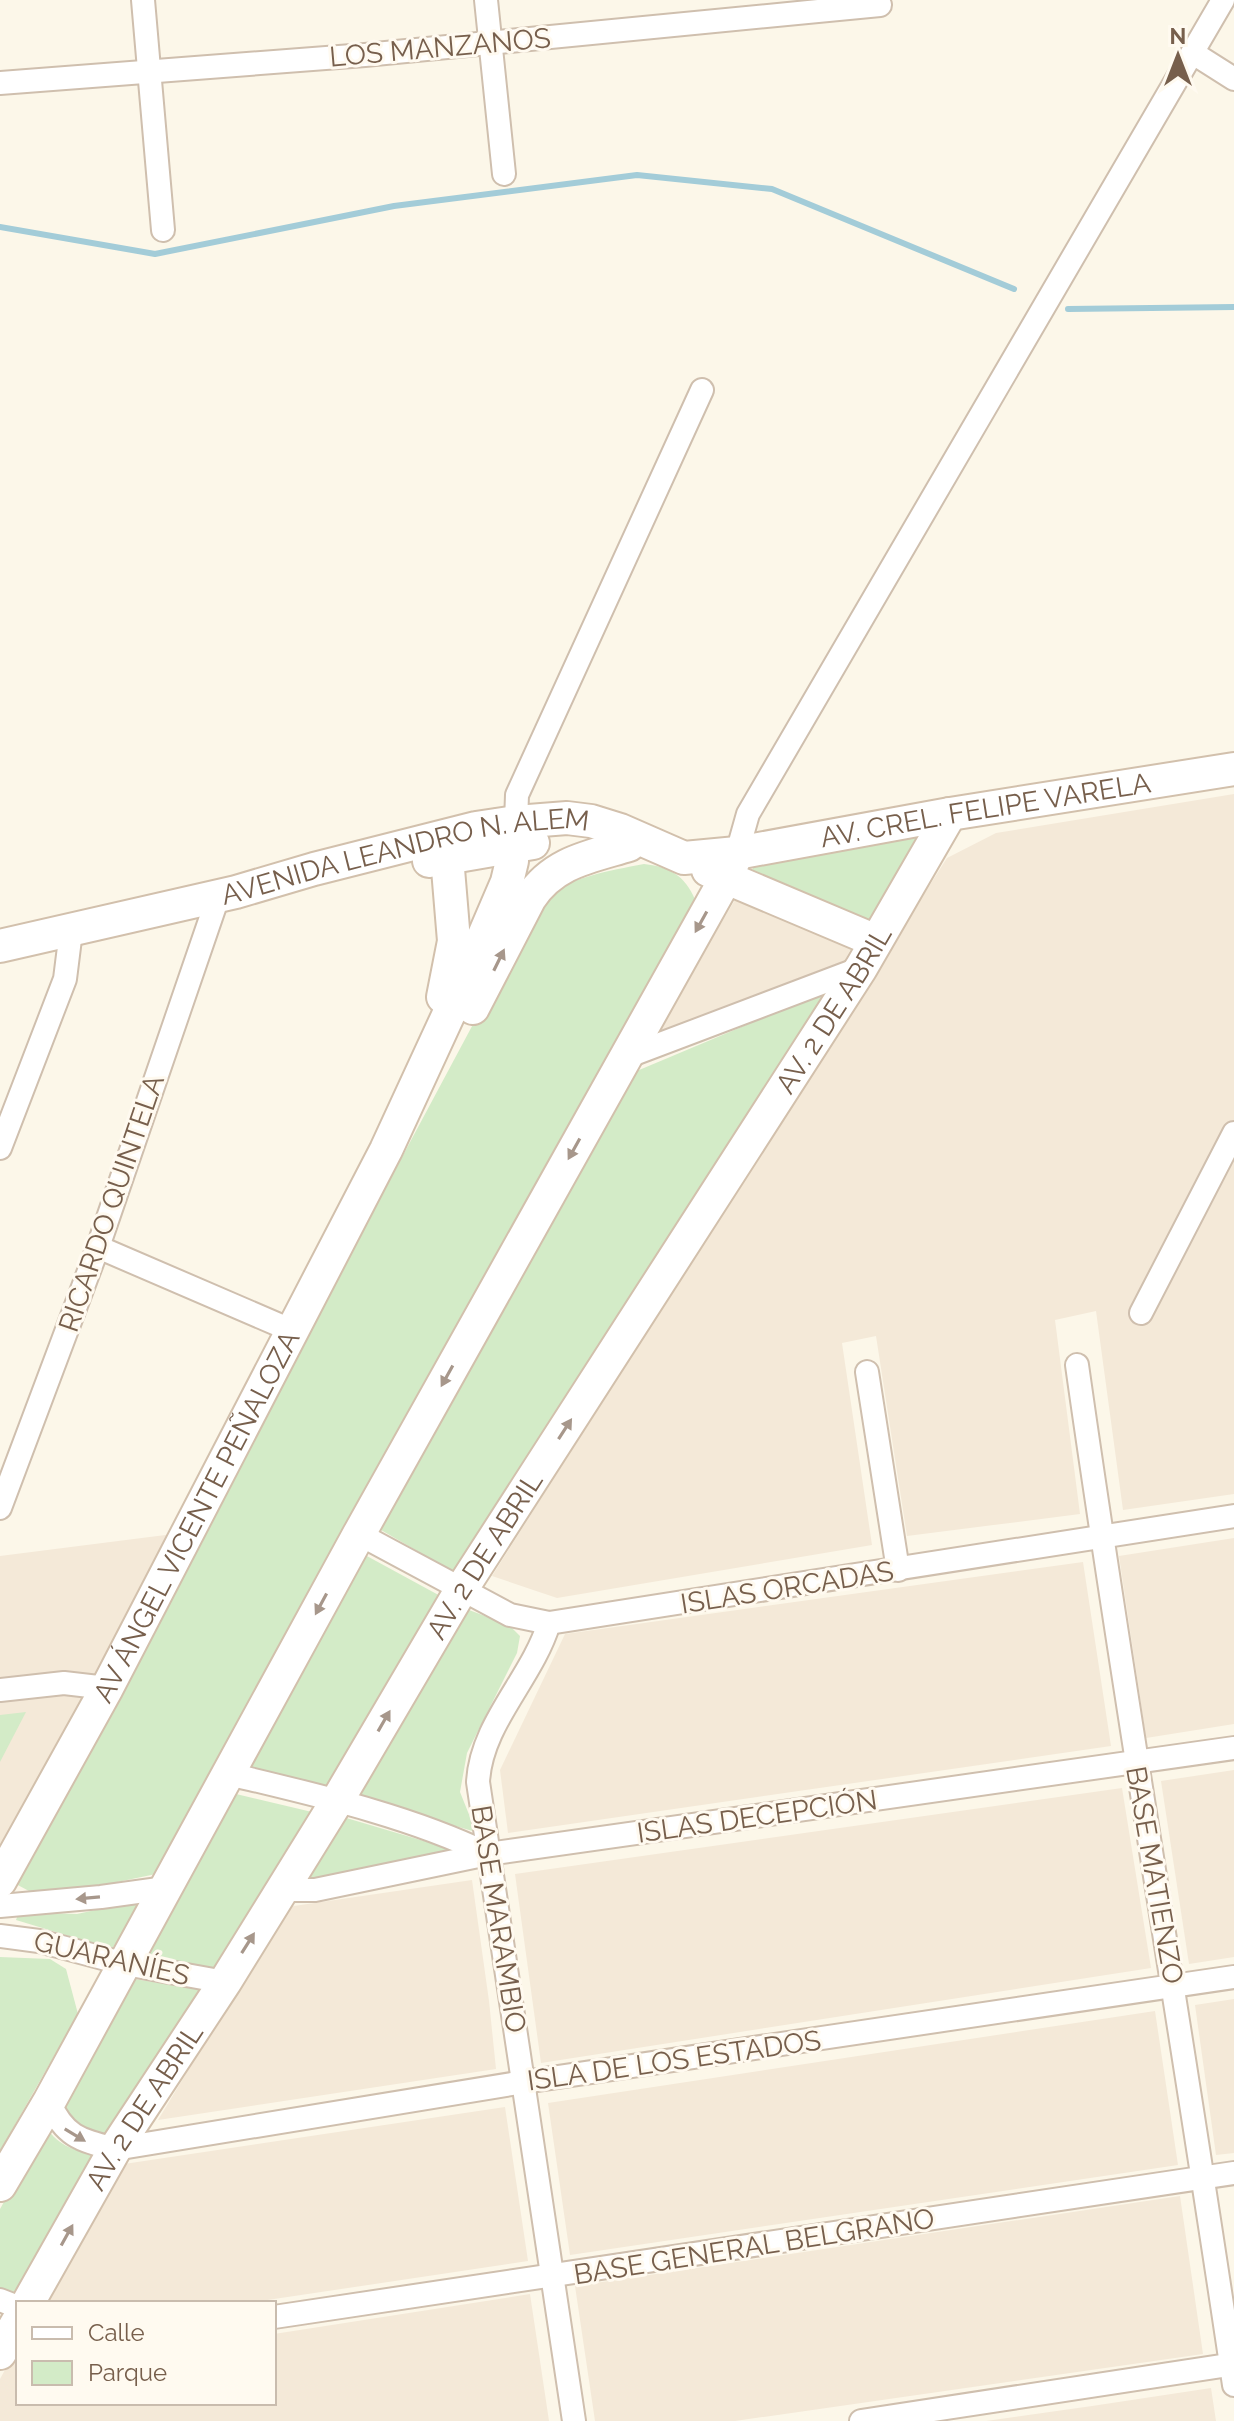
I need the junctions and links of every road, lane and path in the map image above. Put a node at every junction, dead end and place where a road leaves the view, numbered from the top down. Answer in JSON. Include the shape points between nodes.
{"nodes":[{"id":1,"x":143,"y":0,"type":"edge"},
{"id":2,"x":486,"y":0,"type":"edge"},
{"id":3,"x":1223,"y":0,"type":"edge"},
{"id":4,"x":880,"y":5,"type":"dead end"},
{"id":5,"x":490,"y":43,"type":"junction"},
{"id":6,"x":1193,"y":53,"type":"junction"},
{"id":7,"x":150,"y":72,"type":"junction"},
{"id":8,"x":1234,"y":79,"type":"edge"},
{"id":9,"x":0,"y":83,"type":"edge"},
{"id":10,"x":504,"y":174,"type":"dead end"},
{"id":11,"x":163,"y":230,"type":"dead end"},
{"id":12,"x":702,"y":390,"type":"dead end"},
{"id":13,"x":1234,"y":769,"type":"edge"},
{"id":14,"x":950,"y":814,"type":"junction"},
{"id":15,"x":502,"y":830,"type":"junction"},
{"id":16,"x":656,"y":850,"type":"junction"},
{"id":17,"x":447,"y":857,"type":"junction"},
{"id":18,"x":732,"y":866,"type":"junction"},
{"id":19,"x":227,"y":895,"type":"junction"},
{"id":20,"x":71,"y":931,"type":"junction"},
{"id":21,"x":0,"y":946,"type":"edge"},
{"id":22,"x":868,"y":955,"type":"junction"},
{"id":23,"x":626,"y":1057,"type":"junction"},
{"id":24,"x":400,"y":1120,"type":"junction"},
{"id":25,"x":1234,"y":1133,"type":"edge"},
{"id":26,"x":0,"y":1148,"type":"edge"},
{"id":27,"x":386,"y":1150,"type":"junction"},
{"id":28,"x":98,"y":1247,"type":"junction"},
{"id":29,"x":1141,"y":1313,"type":"dead end"},
{"id":30,"x":293,"y":1331,"type":"junction"},
{"id":31,"x":1077,"y":1365,"type":"dead end"},
{"id":32,"x":867,"y":1372,"type":"dead end"},
{"id":33,"x":0,"y":1508,"type":"edge"},
{"id":34,"x":1234,"y":1516,"type":"edge"},
{"id":35,"x":359,"y":1534,"type":"junction"},
{"id":36,"x":1102,"y":1538,"type":"junction"},
{"id":37,"x":898,"y":1570,"type":"junction"},
{"id":38,"x":461,"y":1590,"type":"junction"},
{"id":39,"x":549,"y":1623,"type":"junction"},
{"id":40,"x":107,"y":1688,"type":"junction"},
{"id":41,"x":0,"y":1690,"type":"edge"},
{"id":42,"x":1234,"y":1748,"type":"edge"},
{"id":43,"x":1136,"y":1763,"type":"junction"},
{"id":44,"x":229,"y":1774,"type":"junction"},
{"id":45,"x":337,"y":1801,"type":"junction"},
{"id":46,"x":488,"y":1854,"type":"junction"},
{"id":47,"x":0,"y":1881,"type":"edge"},
{"id":48,"x":166,"y":1888,"type":"junction"},
{"id":49,"x":282,"y":1890,"type":"junction"},
{"id":50,"x":0,"y":1906,"type":"edge"},
{"id":51,"x":0,"y":1936,"type":"edge"},
{"id":52,"x":125,"y":1964,"type":"junction"},
{"id":53,"x":1234,"y":1977,"type":"edge"},
{"id":54,"x":225,"y":1982,"type":"junction"},
{"id":55,"x":1174,"y":1985,"type":"junction"},
{"id":56,"x":524,"y":2082,"type":"junction"},
{"id":57,"x":49,"y":2102,"type":"junction"},
{"id":58,"x":115,"y":2149,"type":"junction"},
{"id":59,"x":1234,"y":2173,"type":"edge"},
{"id":60,"x":1203,"y":2178,"type":"junction"},
{"id":61,"x":0,"y":2185,"type":"edge"},
{"id":62,"x":552,"y":2276,"type":"junction"},
{"id":63,"x":29,"y":2301,"type":"edge"},
{"id":64,"x":276,"y":2317,"type":"edge"},
{"id":65,"x":16,"y":2325,"type":"edge"},
{"id":66,"x":0,"y":2353,"type":"edge"},
{"id":67,"x":1233,"y":2371,"type":"edge"},
{"id":68,"x":574,"y":2421,"type":"edge"},
{"id":69,"x":861,"y":2421,"type":"edge"}],
"edges":[{"from":1,"to":7,"type":"street"},
{"from":2,"to":5,"type":"street"},
{"from":3,"to":6,"type":"street"},
{"from":4,"to":5,"type":"street","name":"LOS MANZANOS"},
{"from":5,"to":7,"type":"street","name":"LOS MANZANOS"},
{"from":5,"to":10,"type":"street"},
{"from":6,"to":8,"type":"street"},
{"from":6,"to":18,"type":"street","via":[[748,814]]},
{"from":7,"to":9,"type":"street","name":"LOS MANZANOS"},
{"from":7,"to":11,"type":"street"},
{"from":12,"to":15,"type":"street"},
{"from":13,"to":14,"type":"main road","name":"AV. CREL. FELIPE VARELA"},
{"from":14,"to":18,"type":"main road","name":"AV. CREL. FELIPE VARELA"},
{"from":14,"to":22,"type":"main road","name":"AV. 2 DE ABRIL"},
{"from":15,"to":16,"type":"main road","name":"AVENIDA LEANDRO N. ALEM"},
{"from":15,"to":17,"type":"main road","via":[[452,843]]},
{"from":15,"to":19,"type":"main road","name":"AVENIDA LEANDRO N. ALEM","via":[[314,869]]},
{"from":15,"to":24,"type":"main road","via":[[512,861],[507,882]]},
{"from":16,"to":18,"type":"main road","name":"AVENIDA LEANDRO N. ALEM"},
{"from":24,"to":16,"type":"main road","one_way":true,"via":[[419,1102],[442,1065],[541,882],[562,868]]},
{"from":17,"to":19,"type":"main road","name":"AVENIDA LEANDRO N. ALEM"},
{"from":17,"to":27,"type":"main road","via":[[454,941],[447,980]]},
{"from":18,"to":22,"type":"main road"},
{"from":18,"to":23,"type":"main road","one_way":true},
{"from":19,"to":20,"type":"main road"},
{"from":19,"to":28,"type":"street","name":"RICARDO QUINTELA"},
{"from":20,"to":21,"type":"main road"},
{"from":20,"to":26,"type":"street","via":[[65,979]]},
{"from":22,"to":23,"type":"street"},
{"from":38,"to":22,"type":"main road","name":"AV. 2 DE ABRIL","one_way":true},
{"from":23,"to":35,"type":"main road","one_way":true},
{"from":24,"to":27,"type":"main road"},
{"from":25,"to":29,"type":"street"},
{"from":27,"to":30,"type":"main road","name":"AV ÁNGEL VICENTE PEÑALOZA"},
{"from":28,"to":30,"type":"street"},
{"from":28,"to":33,"type":"street","name":"RICARDO QUINTELA"},
{"from":30,"to":40,"type":"main road","name":"AV ÁNGEL VICENTE PEÑALOZA"},
{"from":31,"to":36,"type":"street","name":"BASE MATIENZO"},
{"from":32,"to":37,"type":"street"},
{"from":34,"to":36,"type":"street","name":"ISLAS ORCADAS"},
{"from":35,"to":38,"type":"street","name":"ISLAS ORCADAS"},
{"from":35,"to":44,"type":"main road","one_way":true},
{"from":36,"to":37,"type":"street","name":"ISLAS ORCADAS"},
{"from":36,"to":43,"type":"street","name":"BASE MATIENZO"},
{"from":37,"to":39,"type":"street","name":"ISLAS ORCADAS"},
{"from":38,"to":39,"type":"street","name":"ISLAS ORCADAS","via":[[510,1615]]},
{"from":45,"to":38,"type":"main road","name":"AV. 2 DE ABRIL","one_way":true},
{"from":39,"to":46,"type":"street","name":"BASE MARAMBIO","via":[[479,1763]]},
{"from":40,"to":41,"type":"street","via":[[64,1683]]},
{"from":40,"to":47,"type":"main road","name":"AV ÁNGEL VICENTE PEÑALOZA"},
{"from":42,"to":43,"type":"street","name":"ISLAS DECEPCIÓN"},
{"from":43,"to":46,"type":"street","name":"ISLAS DECEPCIÓN"},
{"from":43,"to":55,"type":"street","name":"BASE MATIENZO"},
{"from":44,"to":45,"type":"street"},
{"from":44,"to":48,"type":"main road"},
{"from":45,"to":46,"type":"street"},
{"from":45,"to":49,"type":"main road","name":"AV. 2 DE ABRIL"},
{"from":46,"to":49,"type":"street","name":"ISLAS DECEPCIÓN","via":[[315,1890]]},
{"from":46,"to":56,"type":"street","name":"BASE MARAMBIO"},
{"from":48,"to":50,"type":"street","name":"GUARANÍES","one_way":true},
{"from":48,"to":52,"type":"main road"},
{"from":54,"to":49,"type":"main road","name":"AV. 2 DE ABRIL","one_way":true},
{"from":51,"to":52,"type":"street","name":"GUARANÍES"},
{"from":52,"to":54,"type":"street","name":"GUARANÍES"},
{"from":52,"to":57,"type":"main road"},
{"from":53,"to":55,"type":"street","name":"ISLA DE LOS ESTADOS"},
{"from":54,"to":58,"type":"main road","name":"AV. 2 DE ABRIL"},
{"from":55,"to":56,"type":"street","name":"ISLA DE LOS ESTADOS"},
{"from":55,"to":60,"type":"street","name":"BASE MATIENZO"},
{"from":56,"to":58,"type":"street","name":"ISLA DE LOS ESTADOS"},
{"from":56,"to":62,"type":"street","name":"BASE MARAMBIO"},
{"from":57,"to":58,"type":"street","one_way":true,"via":[[67,2132]]},
{"from":57,"to":61,"type":"main road"},
{"from":63,"to":58,"type":"main road","name":"AV. 2 DE ABRIL","one_way":true},
{"from":59,"to":60,"type":"street","name":"BASE GENERAL BELGRANO"},
{"from":60,"to":62,"type":"street","name":"BASE GENERAL BELGRANO"},
{"from":60,"to":67,"type":"street","name":"BASE MATIENZO"},
{"from":62,"to":64,"type":"street","name":"BASE GENERAL BELGRANO"},
{"from":62,"to":68,"type":"street","name":"BASE MARAMBIO"},
{"from":65,"to":66,"type":"main road"},
{"from":67,"to":69,"type":"street"}]}
